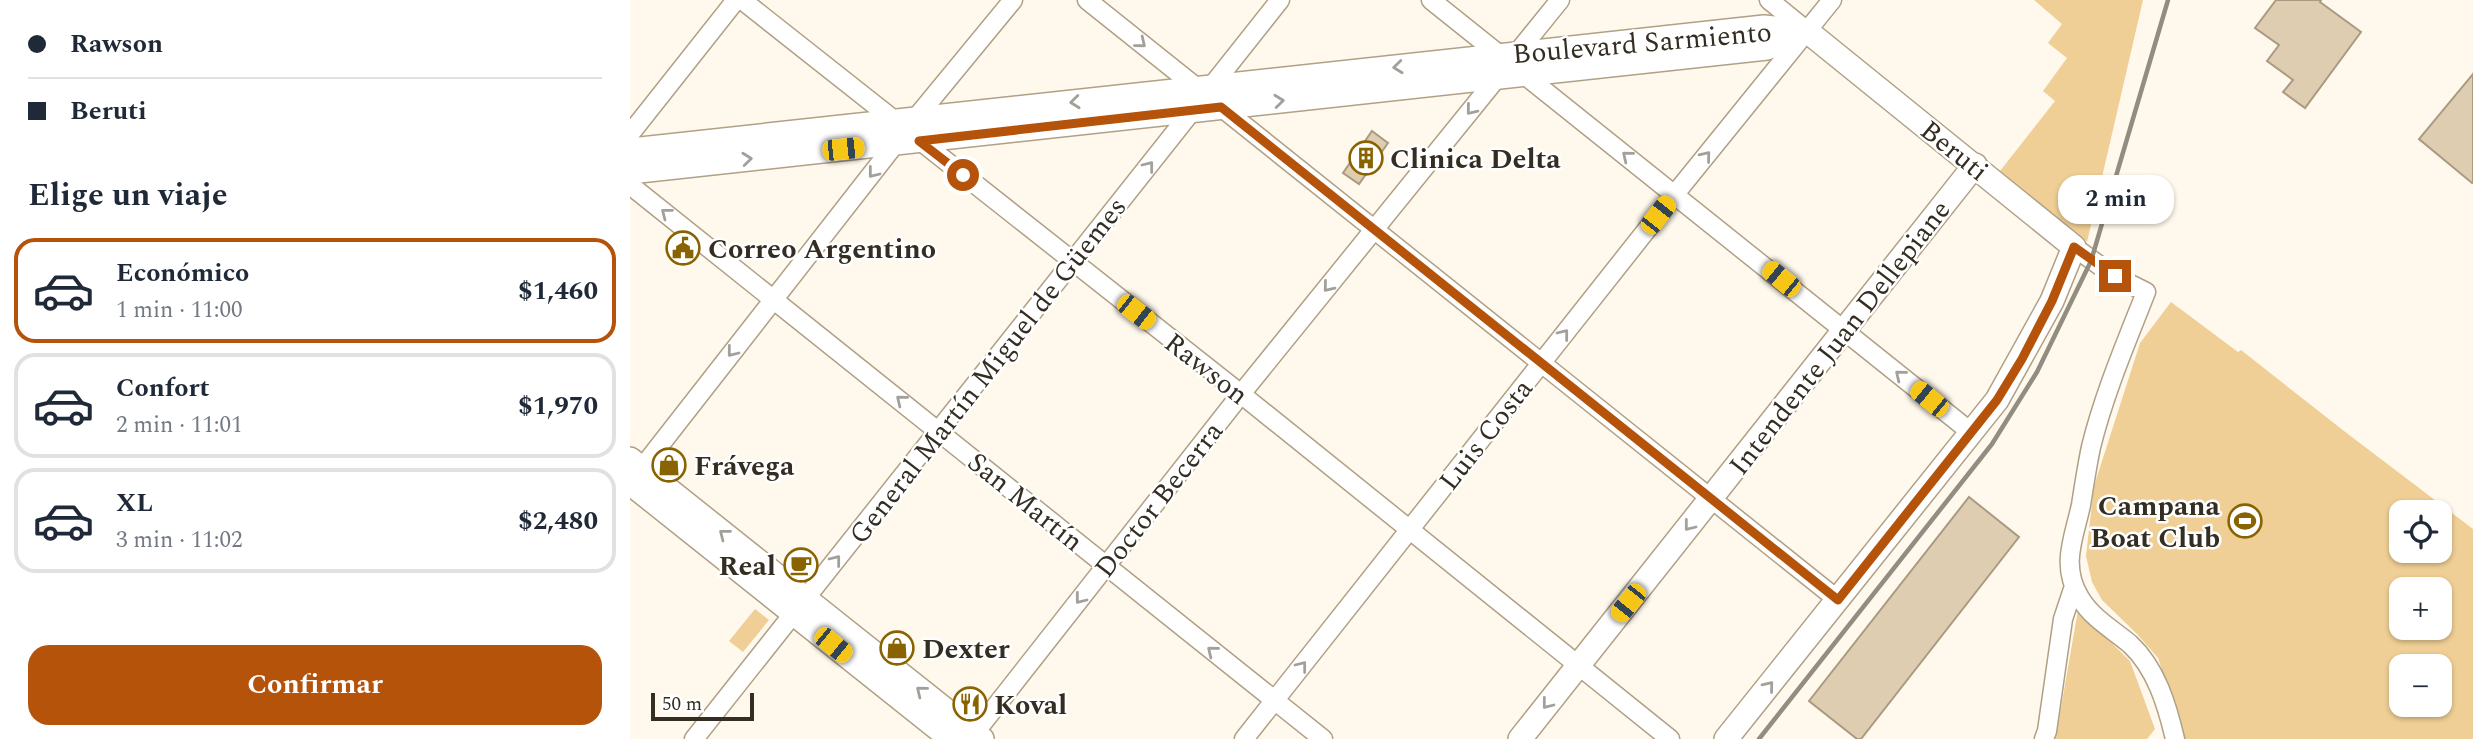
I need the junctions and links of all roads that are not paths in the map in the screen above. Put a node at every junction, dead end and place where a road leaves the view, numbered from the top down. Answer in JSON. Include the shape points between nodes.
{"nodes":[{"id":1,"x":736,"y":0,"type":"edge"},
{"id":2,"x":742,"y":0,"type":"edge"},
{"id":3,"x":1013,"y":0,"type":"edge"},
{"id":4,"x":1087,"y":0,"type":"edge"},
{"id":5,"x":1280,"y":0,"type":"edge"},
{"id":6,"x":1431,"y":0,"type":"edge"},
{"id":7,"x":1560,"y":0,"type":"edge"},
{"id":8,"x":1769,"y":0,"type":"edge"},
{"id":9,"x":1832,"y":0,"type":"edge"},
{"id":10,"x":1807,"y":32,"type":"junction"},
{"id":11,"x":1510,"y":65,"type":"junction"},
{"id":12,"x":1206,"y":98,"type":"junction"},
{"id":13,"x":906,"y":131,"type":"junction"},
{"id":14,"x":630,"y":134,"type":"edge"},
{"id":15,"x":630,"y":150,"type":"edge"},
{"id":16,"x":1975,"y":165,"type":"junction"},
{"id":17,"x":630,"y":172,"type":"edge"},
{"id":18,"x":630,"y":185,"type":"edge"},
{"id":19,"x":1675,"y":194,"type":"junction"},
{"id":20,"x":1374,"y":230,"type":"junction"},
{"id":21,"x":2074,"y":247,"type":"junction"},
{"id":22,"x":1073,"y":262,"type":"junction"},
{"id":23,"x":774,"y":298,"type":"junction"},
{"id":24,"x":1844,"y":330,"type":"junction"},
{"id":25,"x":1541,"y":363,"type":"junction"},
{"id":26,"x":1241,"y":394,"type":"junction"},
{"id":27,"x":939,"y":431,"type":"junction"},
{"id":28,"x":1972,"y":433,"type":"junction"},
{"id":29,"x":632,"y":475,"type":"edge"},
{"id":30,"x":1710,"y":499,"type":"junction"},
{"id":31,"x":1409,"y":531,"type":"junction"},
{"id":32,"x":1106,"y":566,"type":"junction"},
{"id":33,"x":2074,"y":586,"type":"junction"},
{"id":34,"x":1838,"y":600,"type":"junction"},
{"id":35,"x":800,"y":606,"type":"junction"},
{"id":36,"x":1578,"y":666,"type":"junction"},
{"id":37,"x":1274,"y":701,"type":"junction"},
{"id":38,"x":975,"y":737,"type":"edge"},
{"id":39,"x":694,"y":739,"type":"edge"},
{"id":40,"x":951,"y":739,"type":"edge"},
{"id":41,"x":1244,"y":739,"type":"edge"},
{"id":42,"x":1323,"y":739,"type":"edge"},
{"id":43,"x":1520,"y":739,"type":"edge"},
{"id":44,"x":1670,"y":739,"type":"edge"},
{"id":45,"x":1726,"y":739,"type":"edge"},
{"id":46,"x":2044,"y":739,"type":"edge"},
{"id":47,"x":2175,"y":739,"type":"edge"}],
"edges":[{"from":1,"to":14,"type":"street"},
{"from":2,"to":13,"type":"street","name":"Rawson"},
{"from":3,"to":13,"type":"street"},
{"from":4,"to":12,"type":"street","one_way":true},
{"from":5,"to":12,"type":"street","name":"General Martín Miguel de Güemes"},
{"from":6,"to":11,"type":"street"},
{"from":7,"to":11,"type":"street","name":"Doctor Becerra"},
{"from":8,"to":10,"type":"street","name":"Beruti"},
{"from":9,"to":10,"type":"street","name":"Luis Costa"},
{"from":10,"to":11,"type":"main road","name":"Boulevard Sarmiento","via":[[1766,48]]},
{"from":10,"to":16,"type":"main road","name":"Beruti"},
{"from":19,"to":10,"type":"street","name":"Luis Costa","one_way":true},
{"from":11,"to":12,"type":"main road","name":"Boulevard Sarmiento"},
{"from":19,"to":11,"type":"street","one_way":true},
{"from":11,"to":20,"type":"street","name":"Doctor Becerra","one_way":true},
{"from":12,"to":13,"type":"main road","name":"Boulevard Sarmiento"},
{"from":12,"to":20,"type":"street"},
{"from":22,"to":12,"type":"street","name":"General Martín Miguel de Güemes","one_way":true},
{"from":13,"to":15,"type":"main road","name":"Boulevard Sarmiento"},
{"from":17,"to":13,"type":"main road","name":"Boulevard Sarmiento","one_way":true},
{"from":13,"to":22,"type":"street","name":"Rawson"},
{"from":13,"to":23,"type":"street","one_way":true},
{"from":16,"to":21,"type":"main road","name":"Beruti"},
{"from":16,"to":24,"type":"main road","name":"Intendente Juan Dellepiane"},
{"from":23,"to":18,"type":"street","name":"San Martín","one_way":true},
{"from":19,"to":24,"type":"street"},
{"from":25,"to":19,"type":"street","name":"Luis Costa","one_way":true},
{"from":20,"to":25,"type":"street"},
{"from":20,"to":26,"type":"street","name":"Doctor Becerra","one_way":true},
{"from":21,"to":28,"type":"main road","via":[[2022,359]]},
{"from":21,"to":33,"type":"street","name":"Beruti","via":[[2146,292],[2091,448],[2072,534]]},
{"from":22,"to":26,"type":"street","name":"Rawson"},
{"from":22,"to":27,"type":"street","name":"General Martín Miguel de Güemes"},
{"from":27,"to":23,"type":"street","name":"San Martín","one_way":true},
{"from":23,"to":29,"type":"street","one_way":true},
{"from":28,"to":24,"type":"street","one_way":true},
{"from":24,"to":30,"type":"main road","name":"Intendente Juan Dellepiane"},
{"from":25,"to":30,"type":"street"},
{"from":25,"to":31,"type":"street","name":"Luis Costa"},
{"from":26,"to":31,"type":"street","name":"Rawson"},
{"from":26,"to":32,"type":"street","name":"Doctor Becerra"},
{"from":27,"to":32,"type":"street","name":"San Martín"},
{"from":35,"to":27,"type":"street","name":"General Martín Miguel de Güemes","one_way":true},
{"from":28,"to":34,"type":"main road"},
{"from":29,"to":35,"type":"main road"},
{"from":30,"to":34,"type":"street"},
{"from":30,"to":36,"type":"main road","name":"Intendente Juan Dellepiane","one_way":true},
{"from":31,"to":36,"type":"street","name":"Rawson"},
{"from":37,"to":31,"type":"street","name":"Luis Costa","one_way":true},
{"from":37,"to":32,"type":"street","name":"San Martín","one_way":true},
{"from":32,"to":38,"type":"street","name":"Doctor Becerra","one_way":true},
{"from":33,"to":46,"type":"street","via":[[2063,619]]},
{"from":33,"to":47,"type":"street","via":[[2093,615],[2150,667]]},
{"from":45,"to":34,"type":"main road","one_way":true},
{"from":38,"to":35,"type":"main road","one_way":true},
{"from":35,"to":39,"type":"street","name":"General Martín Miguel de Güemes"},
{"from":35,"to":40,"type":"main road"},
{"from":36,"to":43,"type":"main road","name":"Intendente Juan Dellepiane","one_way":true},
{"from":36,"to":44,"type":"street","name":"Rawson"},
{"from":37,"to":41,"type":"street","name":"Luis Costa"},
{"from":37,"to":42,"type":"street","name":"San Martín"}]}
